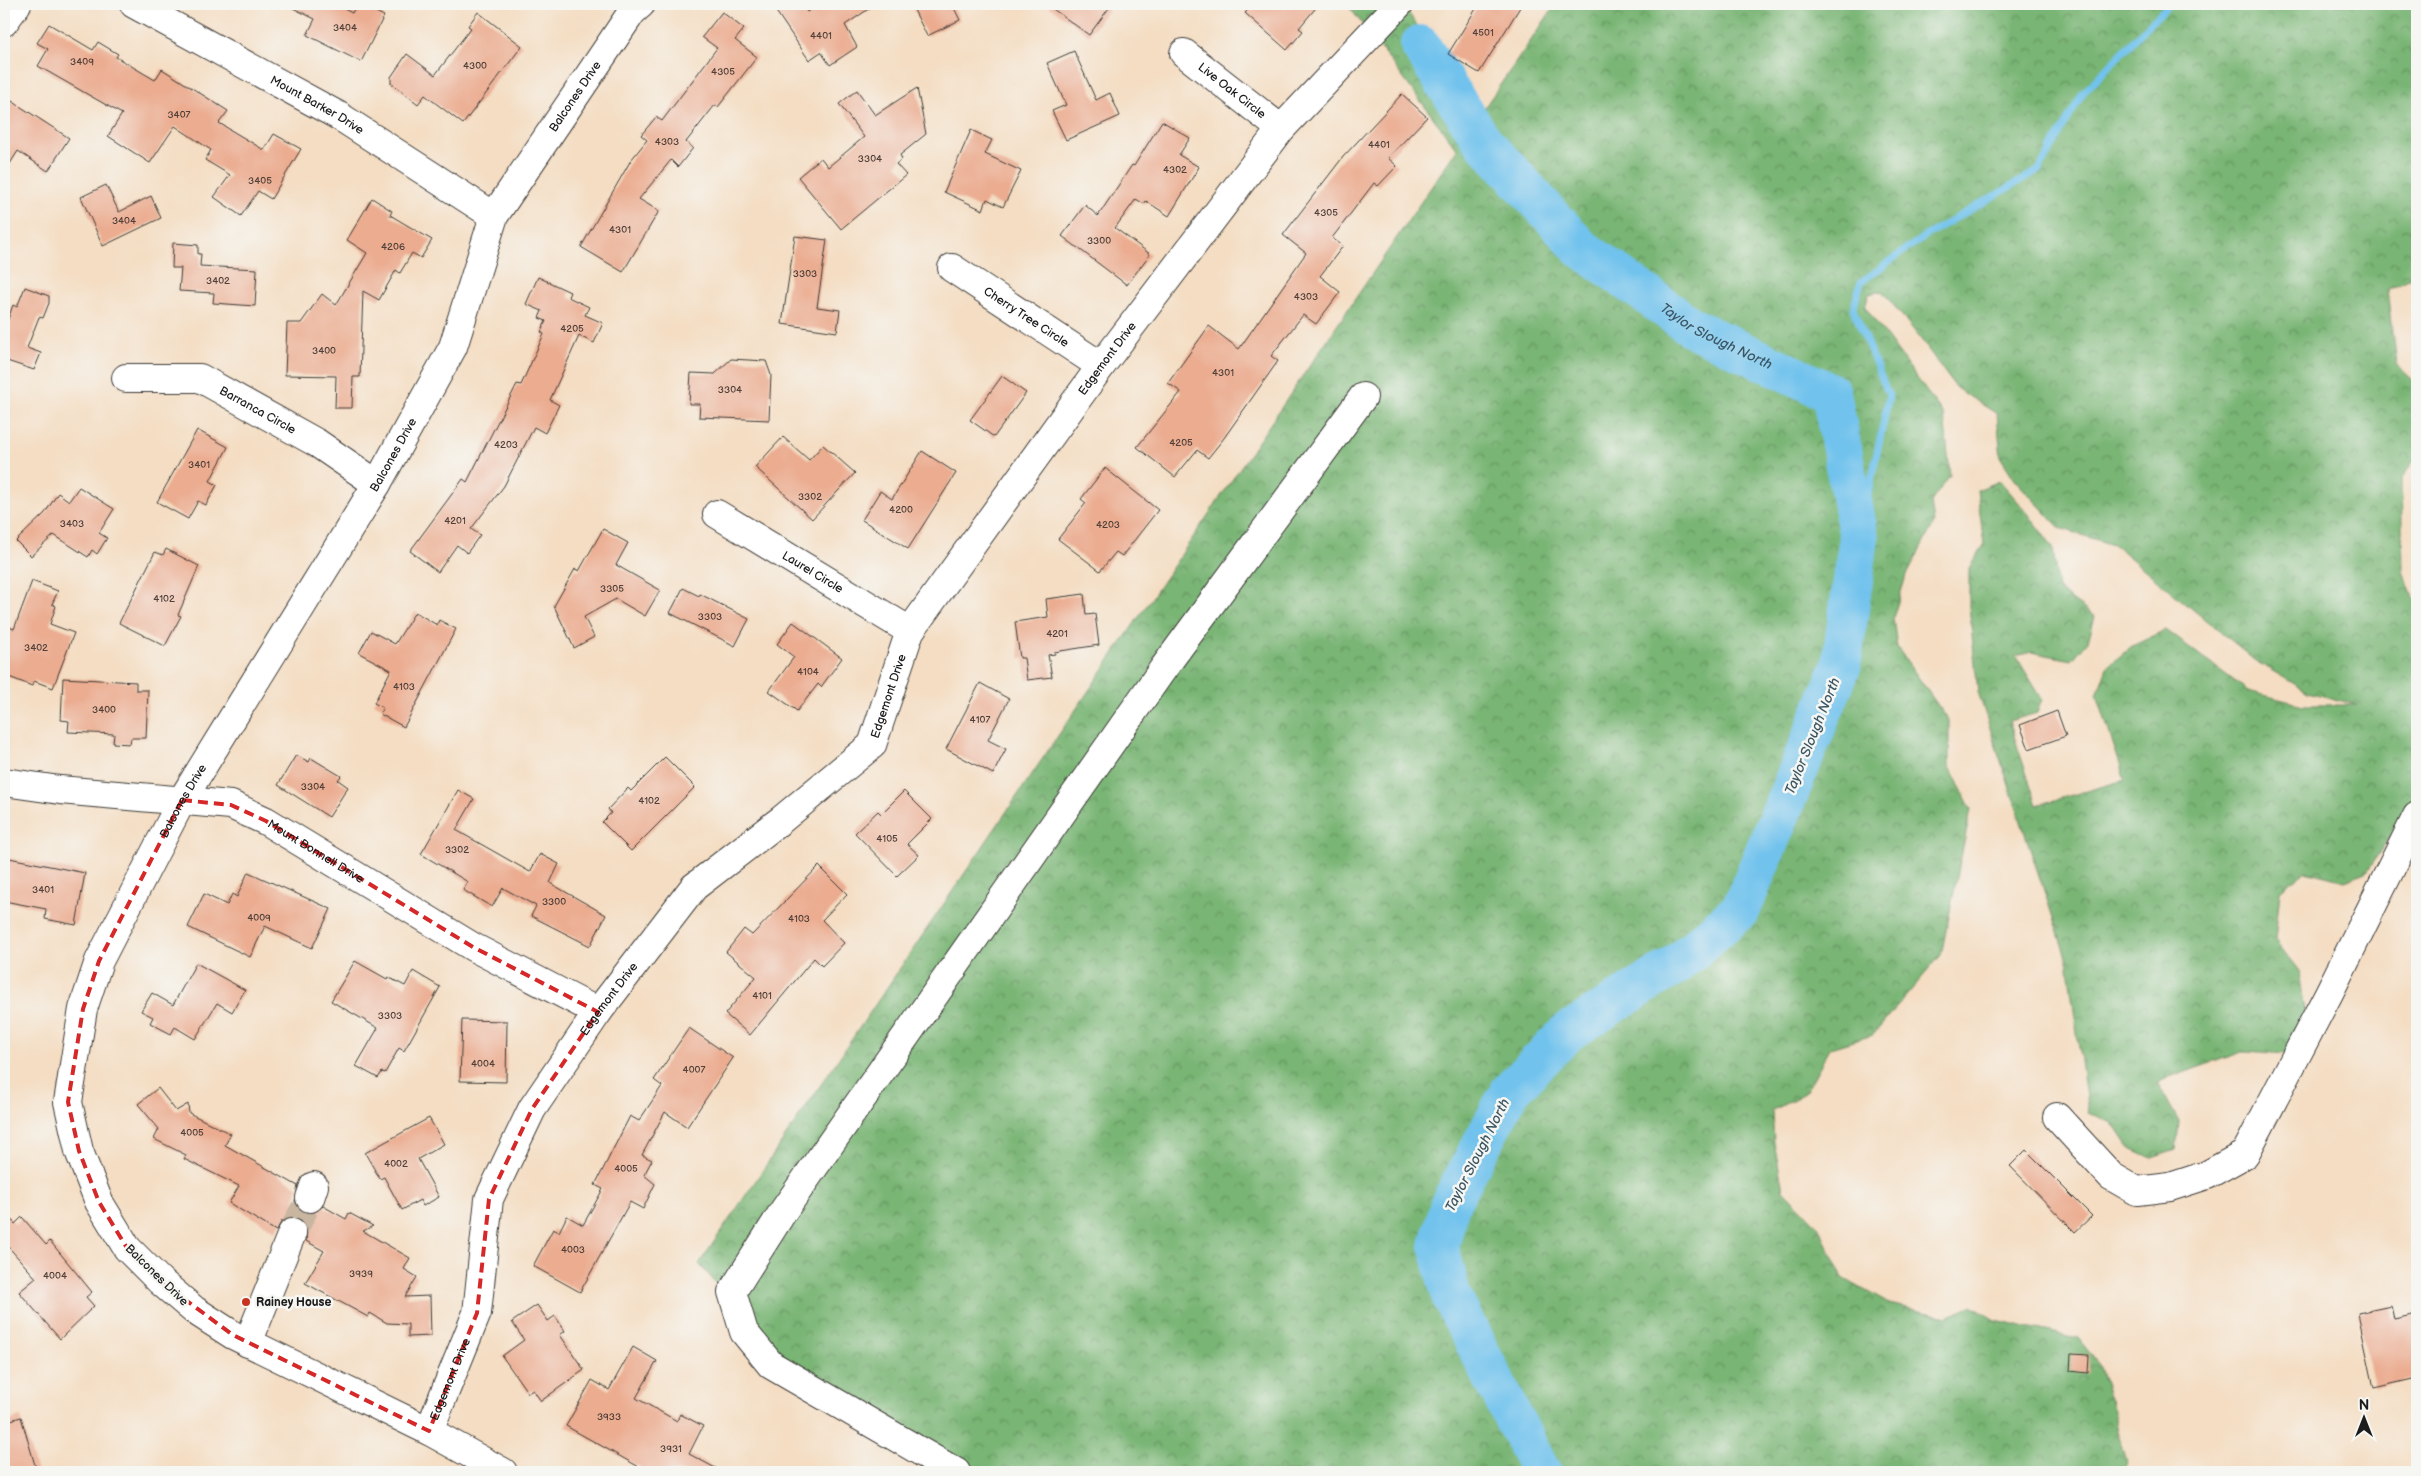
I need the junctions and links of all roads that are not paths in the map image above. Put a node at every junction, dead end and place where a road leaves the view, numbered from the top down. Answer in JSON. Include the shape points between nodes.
{"nodes":[{"id":1,"x":17,"y":4,"type":"edge"},
{"id":2,"x":134,"y":4,"type":"edge"},
{"id":3,"x":641,"y":4,"type":"edge"},
{"id":4,"x":1399,"y":4,"type":"edge"},
{"id":5,"x":4,"y":22,"type":"edge"},
{"id":6,"x":1184,"y":53,"type":"dead end"},
{"id":7,"x":1281,"y":129,"type":"junction"},
{"id":8,"x":494,"y":216,"type":"junction"},
{"id":9,"x":952,"y":268,"type":"dead end"},
{"id":10,"x":1101,"y":366,"type":"junction"},
{"id":11,"x":126,"y":378,"type":"dead end"},
{"id":12,"x":1363,"y":397,"type":"dead end"},
{"id":13,"x":377,"y":484,"type":"junction"},
{"id":14,"x":717,"y":514,"type":"dead end"},
{"id":15,"x":910,"y":631,"type":"junction"},
{"id":16,"x":4,"y":782,"type":"edge"},
{"id":17,"x":182,"y":800,"type":"junction"},
{"id":18,"x":2417,"y":816,"type":"edge"},
{"id":19,"x":598,"y":1012,"type":"junction"},
{"id":20,"x":2057,"y":1117,"type":"dead end"},
{"id":21,"x":292,"y":1233,"type":"tunnel mouth"},
{"id":22,"x":248,"y":1343,"type":"junction"},
{"id":23,"x":429,"y":1431,"type":"junction"},
{"id":24,"x":503,"y":1472,"type":"edge"},
{"id":25,"x":956,"y":1472,"type":"edge"}],
"edges":[{"from":1,"to":5,"type":"street"},
{"from":2,"to":8,"type":"street","name":"Mount Barker Drive","via":[[339,116]]},
{"from":3,"to":8,"type":"street","name":"Balcones Drive","via":[[632,12]]},
{"from":4,"to":7,"type":"street","name":"Edgemont Drive"},
{"from":6,"to":7,"type":"street","name":"Live Oak Circle"},
{"from":7,"to":10,"type":"street","name":"Edgemont Drive"},
{"from":8,"to":13,"type":"street","name":"Balcones Drive","via":[[453,348]]},
{"from":9,"to":10,"type":"street","name":"Cherry Tree Circle"},
{"from":10,"to":15,"type":"street","name":"Edgemont Drive"},
{"from":11,"to":13,"type":"street","name":"Barranca Circle","via":[[200,378],[317,443]]},
{"from":12,"to":25,"type":"street","via":[[1163,669],[784,1210],[732,1292],[744,1332],[771,1364]]},
{"from":13,"to":17,"type":"street","name":"Balcones Drive"},
{"from":14,"to":15,"type":"street","name":"Laurel Circle"},
{"from":15,"to":19,"type":"street","name":"Edgemont Drive","via":[[872,745],[694,887]]},
{"from":16,"to":17,"type":"street","name":"Mount Bonnell Drive"},
{"from":17,"to":19,"type":"street","name":"Mount Bonnell Drive","via":[[231,805],[266,821],[473,947]]},
{"from":17,"to":22,"type":"street","name":"Balcones Drive","via":[[99,961],[83,1009],[68,1102],[79,1151],[99,1202],[127,1248],[194,1310]]},
{"from":18,"to":20,"type":"street","via":[[2245,1154],[2207,1175],[2170,1187],[2137,1191],[2111,1176]]},
{"from":19,"to":23,"type":"street","name":"Edgemont Drive","via":[[532,1109],[489,1199],[477,1313]]},
{"from":21,"to":22,"type":"street"},
{"from":22,"to":23,"type":"street","name":"Balcones Drive"},
{"from":23,"to":24,"type":"street","name":"Balcones Drive"}]}
